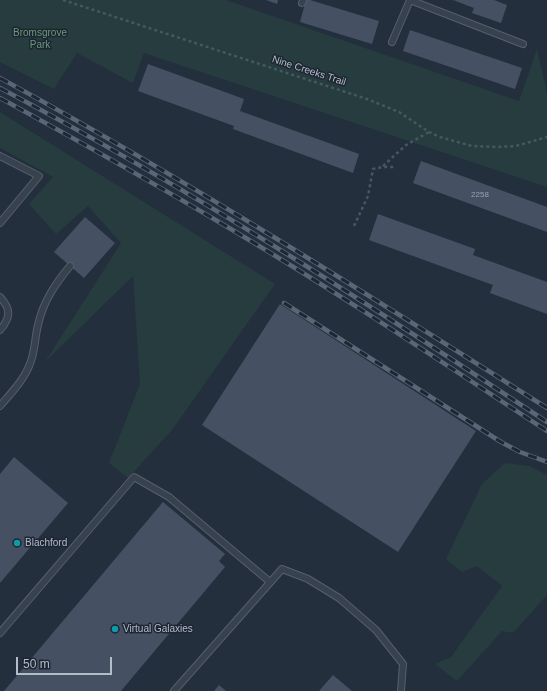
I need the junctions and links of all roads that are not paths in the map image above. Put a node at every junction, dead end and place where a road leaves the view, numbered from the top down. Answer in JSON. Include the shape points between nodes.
{"nodes":[{"id":1,"x":410,"y":0,"type":"edge"},
{"id":2,"x":392,"y":42,"type":"dead end"},
{"id":3,"x":523,"y":44,"type":"dead end"},
{"id":4,"x":0,"y":156,"type":"edge"},
{"id":5,"x":0,"y":223,"type":"edge"},
{"id":6,"x":70,"y":266,"type":"dead end"},
{"id":7,"x":0,"y":297,"type":"edge"},
{"id":8,"x":0,"y":330,"type":"edge"},
{"id":9,"x":0,"y":406,"type":"edge"},
{"id":10,"x":270,"y":582,"type":"junction"},
{"id":11,"x":0,"y":632,"type":"edge"},
{"id":12,"x":174,"y":691,"type":"edge"},
{"id":13,"x":401,"y":691,"type":"edge"}],
"edges":[{"from":1,"to":2,"type":"lane"},
{"from":1,"to":3,"type":"lane"},
{"from":4,"to":5,"type":"lane","via":[[39,176]]},
{"from":6,"to":9,"type":"lane","via":[[54,287],[43,308],[28,369],[17,387]]},
{"from":7,"to":8,"type":"lane","via":[[7,305],[9,313]]},
{"from":10,"to":11,"type":"lane","via":[[169,497],[134,477]]},
{"from":10,"to":12,"type":"lane"},
{"from":10,"to":13,"type":"lane","via":[[282,569],[308,579],[339,598],[376,630],[404,664]]}]}
